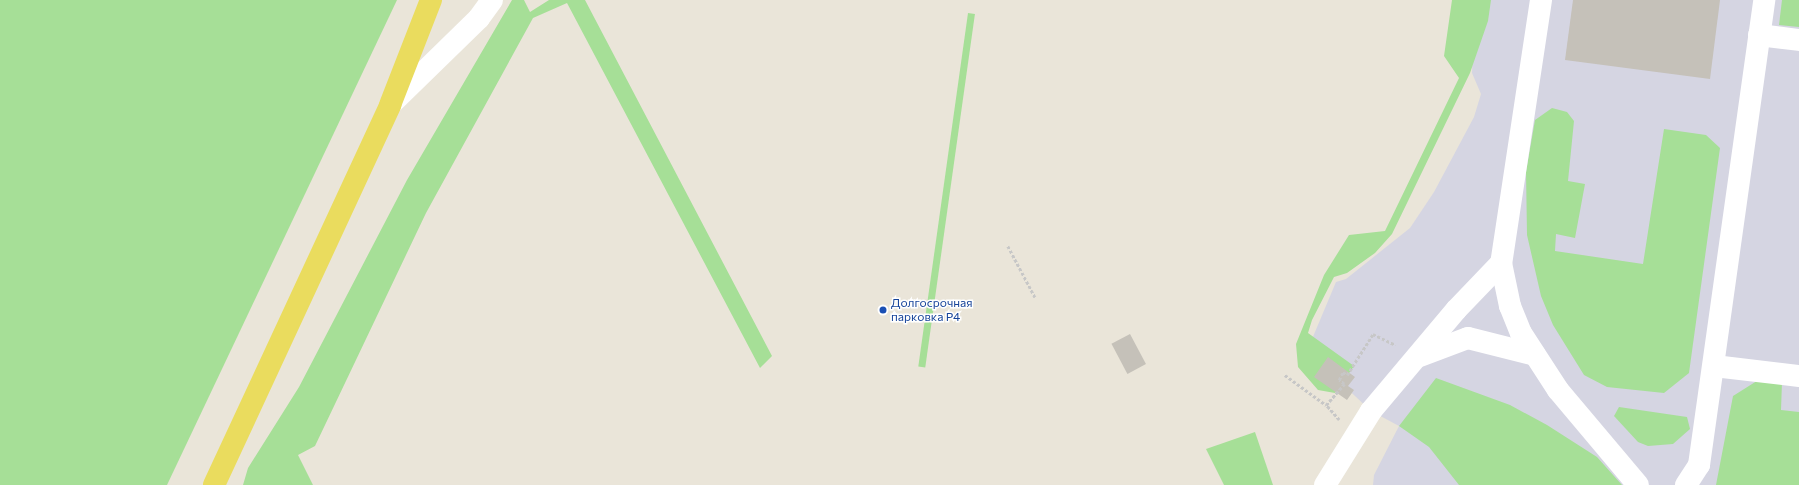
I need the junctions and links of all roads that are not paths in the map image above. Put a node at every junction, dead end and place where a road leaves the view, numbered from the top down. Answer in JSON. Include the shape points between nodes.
{"nodes":[{"id":1,"x":432,"y":0,"type":"edge"},
{"id":2,"x":492,"y":0,"type":"edge"},
{"id":3,"x":1541,"y":0,"type":"edge"},
{"id":4,"x":1764,"y":0,"type":"edge"},
{"id":5,"x":1759,"y":35,"type":"junction"},
{"id":6,"x":1799,"y":40,"type":"edge"},
{"id":7,"x":390,"y":105,"type":"junction"},
{"id":8,"x":1501,"y":263,"type":"junction"},
{"id":9,"x":1535,"y":355,"type":"junction"},
{"id":10,"x":1420,"y":356,"type":"junction"},
{"id":11,"x":1714,"y":366,"type":"junction"},
{"id":12,"x":1799,"y":376,"type":"edge"},
{"id":13,"x":214,"y":485,"type":"edge"},
{"id":14,"x":1325,"y":485,"type":"edge"},
{"id":15,"x":1638,"y":485,"type":"edge"},
{"id":16,"x":1686,"y":485,"type":"edge"}],
"edges":[{"from":1,"to":7,"type":"main road"},
{"from":2,"to":7,"type":"street","via":[[479,18]]},
{"from":3,"to":8,"type":"street"},
{"from":4,"to":5,"type":"street"},
{"from":5,"to":6,"type":"street"},
{"from":5,"to":11,"type":"street"},
{"from":7,"to":13,"type":"main road"},
{"from":8,"to":9,"type":"street","via":[[1510,306]]},
{"from":8,"to":10,"type":"street","via":[[1456,310]]},
{"from":9,"to":10,"type":"street","via":[[1468,338]]},
{"from":9,"to":15,"type":"street","via":[[1558,390]]},
{"from":10,"to":14,"type":"street","via":[[1353,437]]},
{"from":11,"to":12,"type":"street"},
{"from":11,"to":16,"type":"street","via":[[1699,465]]}]}
